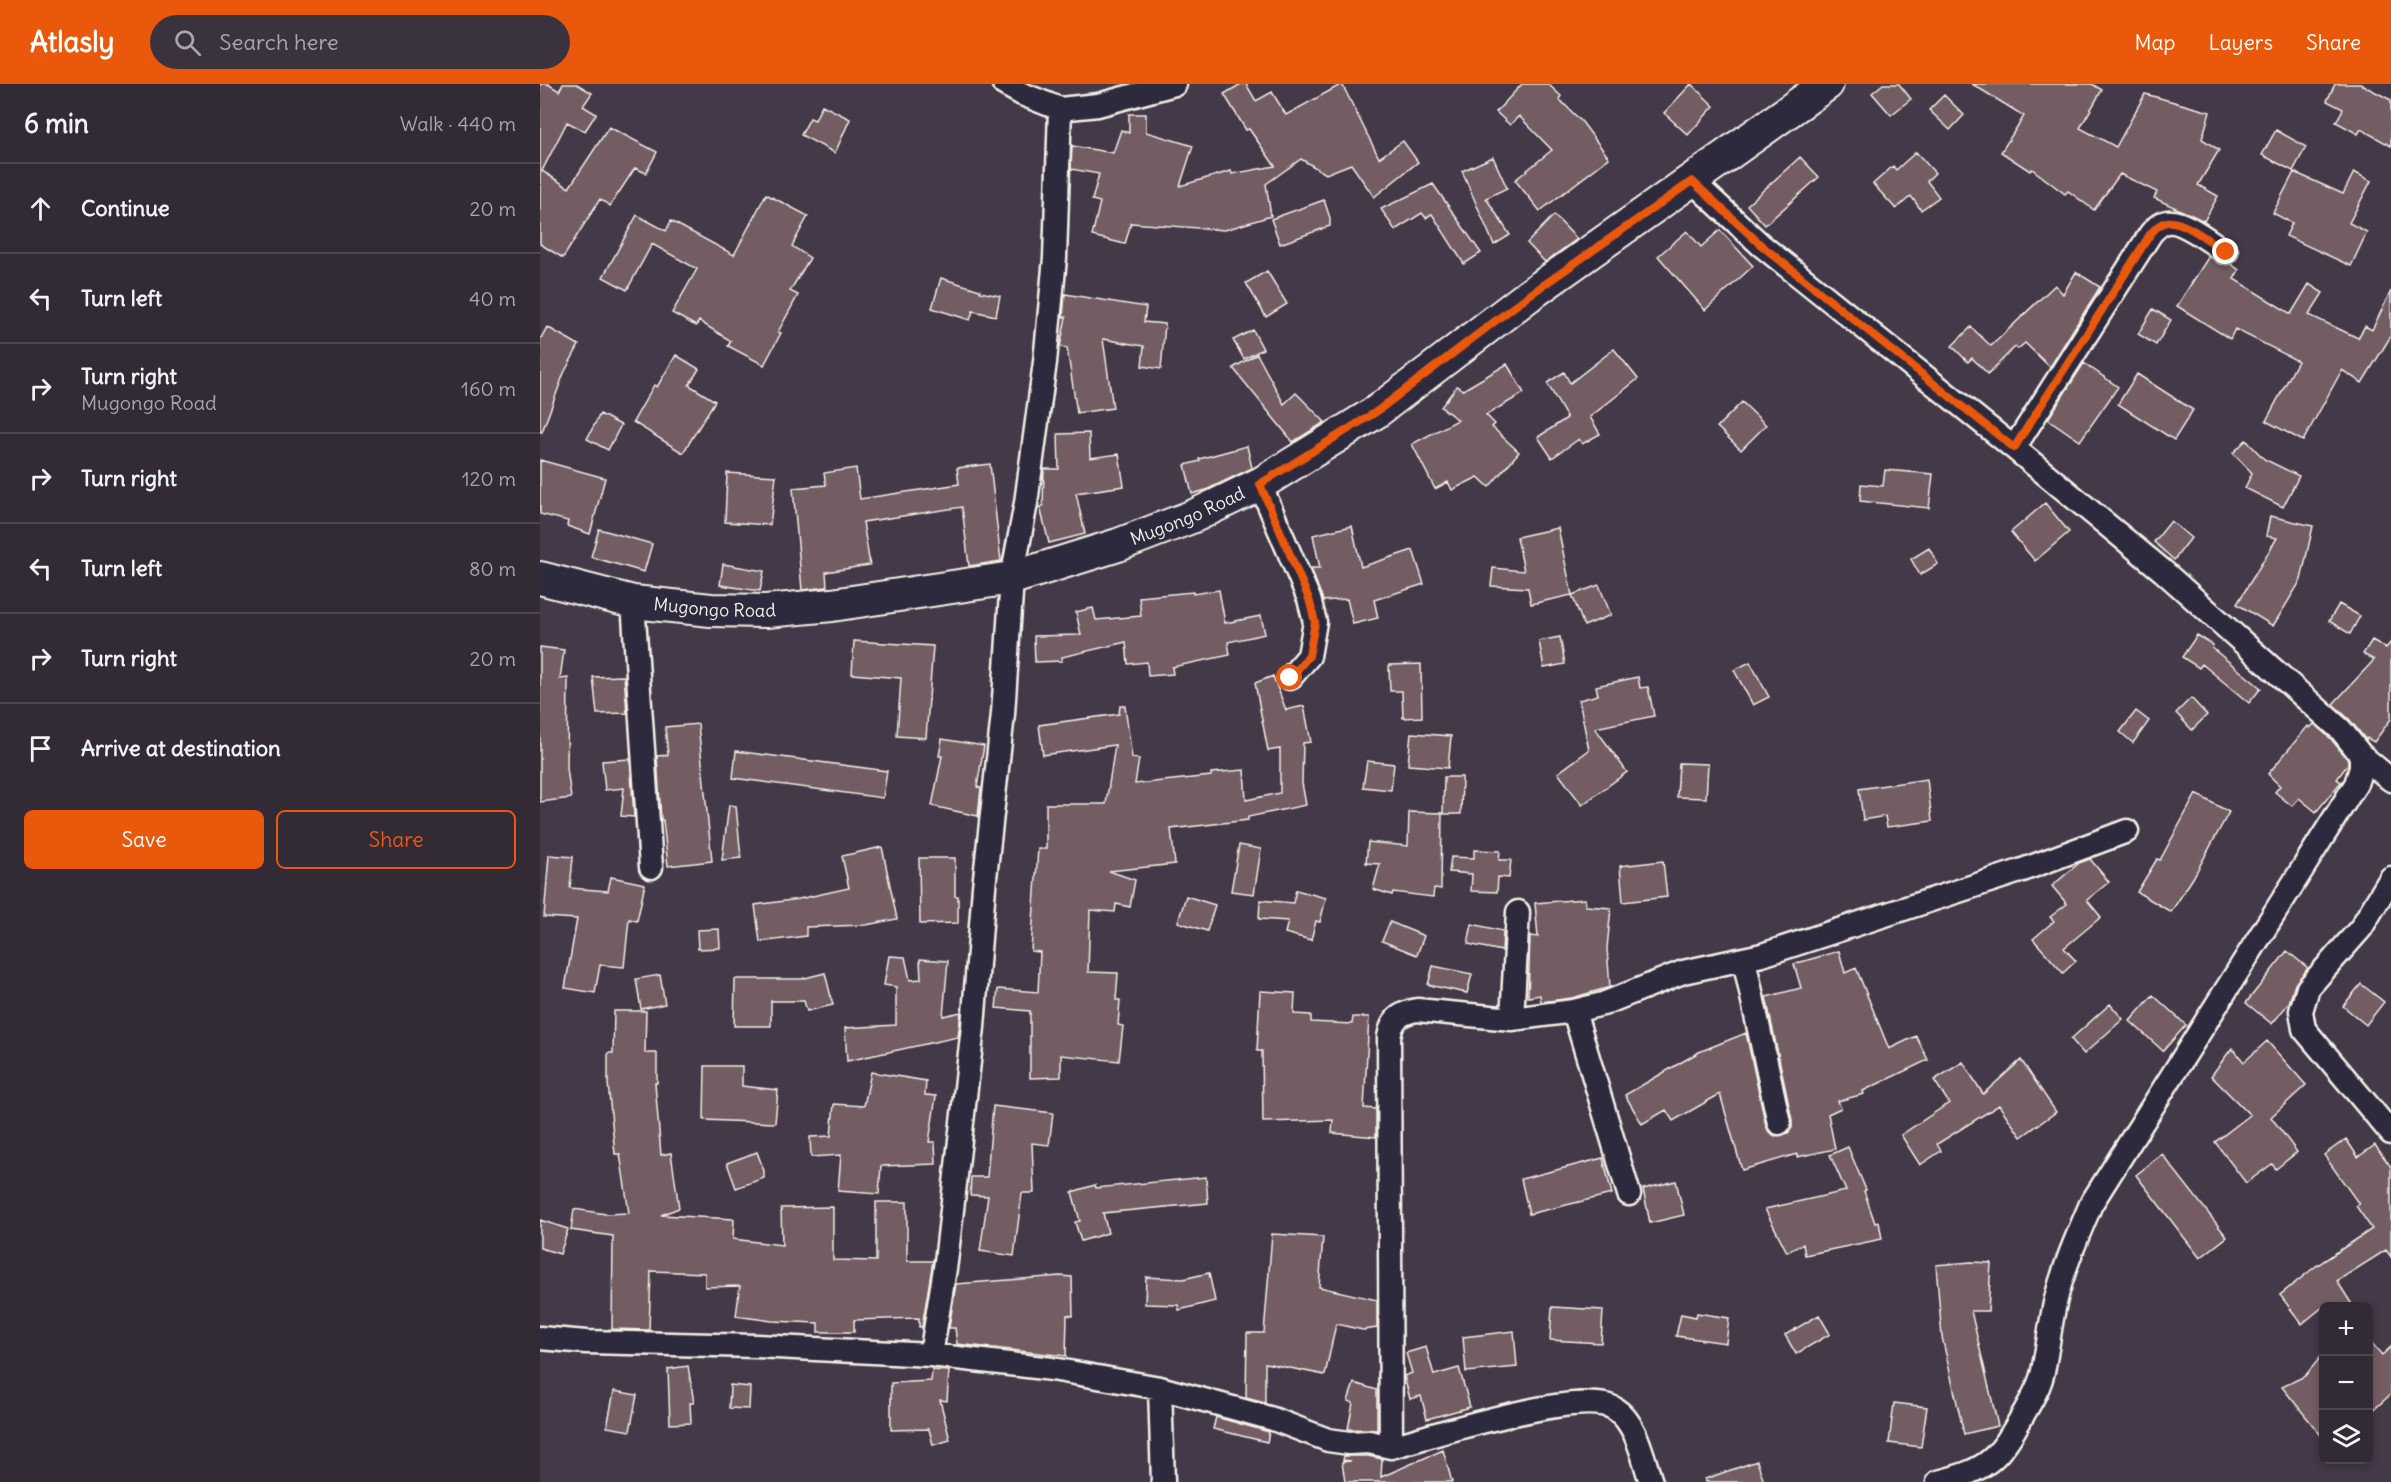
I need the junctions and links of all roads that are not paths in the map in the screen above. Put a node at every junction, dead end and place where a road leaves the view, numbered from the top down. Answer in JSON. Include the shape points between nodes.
{"nodes":[{"id":1,"x":1004,"y":84,"type":"edge"},
{"id":2,"x":1175,"y":84,"type":"edge"},
{"id":3,"x":1827,"y":84,"type":"edge"},
{"id":4,"x":1060,"y":110,"type":"junction"},
{"id":5,"x":1692,"y":181,"type":"junction"},
{"id":6,"x":2226,"y":252,"type":"dead end"},
{"id":7,"x":2014,"y":448,"type":"junction"},
{"id":8,"x":1260,"y":484,"type":"junction"},
{"id":9,"x":540,"y":578,"type":"edge"},
{"id":10,"x":1012,"y":578,"type":"junction"},
{"id":11,"x":633,"y":602,"type":"junction"},
{"id":12,"x":1290,"y":678,"type":"dead end"},
{"id":13,"x":2361,"y":755,"type":"junction"},
{"id":14,"x":2391,"y":780,"type":"edge"},
{"id":15,"x":2127,"y":831,"type":"dead end"},
{"id":16,"x":651,"y":867,"type":"dead end"},
{"id":17,"x":2391,"y":878,"type":"edge"},
{"id":18,"x":1518,"y":912,"type":"dead end"},
{"id":19,"x":1744,"y":959,"type":"junction"},
{"id":20,"x":1574,"y":1011,"type":"junction"},
{"id":21,"x":1512,"y":1019,"type":"junction"},
{"id":22,"x":1779,"y":1123,"type":"dead end"},
{"id":23,"x":2391,"y":1133,"type":"edge"},
{"id":24,"x":1629,"y":1194,"type":"dead end"},
{"id":25,"x":540,"y":1338,"type":"edge"},
{"id":26,"x":931,"y":1354,"type":"junction"},
{"id":27,"x":1160,"y":1388,"type":"junction"},
{"id":28,"x":1391,"y":1447,"type":"junction"},
{"id":29,"x":1163,"y":1482,"type":"edge"},
{"id":30,"x":1651,"y":1482,"type":"edge"},
{"id":31,"x":1938,"y":1482,"type":"edge"}],
"edges":[{"from":1,"to":4,"type":"street"},
{"from":2,"to":4,"type":"street","via":[[1098,105]]},
{"from":3,"to":5,"type":"street","name":"Mugongo Road"},
{"from":4,"to":10,"type":"street","via":[[1055,258],[1045,362]]},
{"from":5,"to":7,"type":"street","via":[[1761,245]]},
{"from":5,"to":8,"type":"street","name":"Mugongo Road","via":[[1528,296],[1376,412]]},
{"from":6,"to":7,"type":"street","via":[[2179,224],[2169,221],[2159,225]]},
{"from":7,"to":13,"type":"street","via":[[2163,571],[2341,730]]},
{"from":8,"to":10,"type":"street","name":"Mugongo Road","via":[[1194,516],[1118,545]]},
{"from":8,"to":12,"type":"street","via":[[1315,622],[1309,656]]},
{"from":9,"to":11,"type":"street","name":"Mugongo Road"},
{"from":10,"to":11,"type":"street","name":"Mugongo Road","via":[[766,611]]},
{"from":10,"to":26,"type":"street","via":[[973,1027],[946,1262]]},
{"from":11,"to":16,"type":"street"},
{"from":13,"to":14,"type":"street"},
{"from":13,"to":31,"type":"street","via":[[2356,784],[2091,1204],[2055,1301],[2042,1374],[2010,1437],[1997,1456],[1980,1468]]},
{"from":15,"to":19,"type":"street","via":[[2020,871]]},
{"from":17,"to":23,"type":"street","via":[[2361,928],[2308,988],[2301,1011],[2304,1029]]},
{"from":18,"to":21,"type":"street"},
{"from":19,"to":20,"type":"street","via":[[1683,972],[1603,1004]]},
{"from":19,"to":22,"type":"street"},
{"from":20,"to":21,"type":"street"},
{"from":20,"to":24,"type":"street"},
{"from":21,"to":28,"type":"street","via":[[1417,1010],[1404,1012],[1391,1026]]},
{"from":25,"to":26,"type":"street"},
{"from":26,"to":27,"type":"street"},
{"from":27,"to":28,"type":"street","via":[[1273,1419],[1328,1440]]},
{"from":27,"to":29,"type":"street"},
{"from":28,"to":30,"type":"street","via":[[1532,1410],[1602,1404],[1627,1420]]}]}
